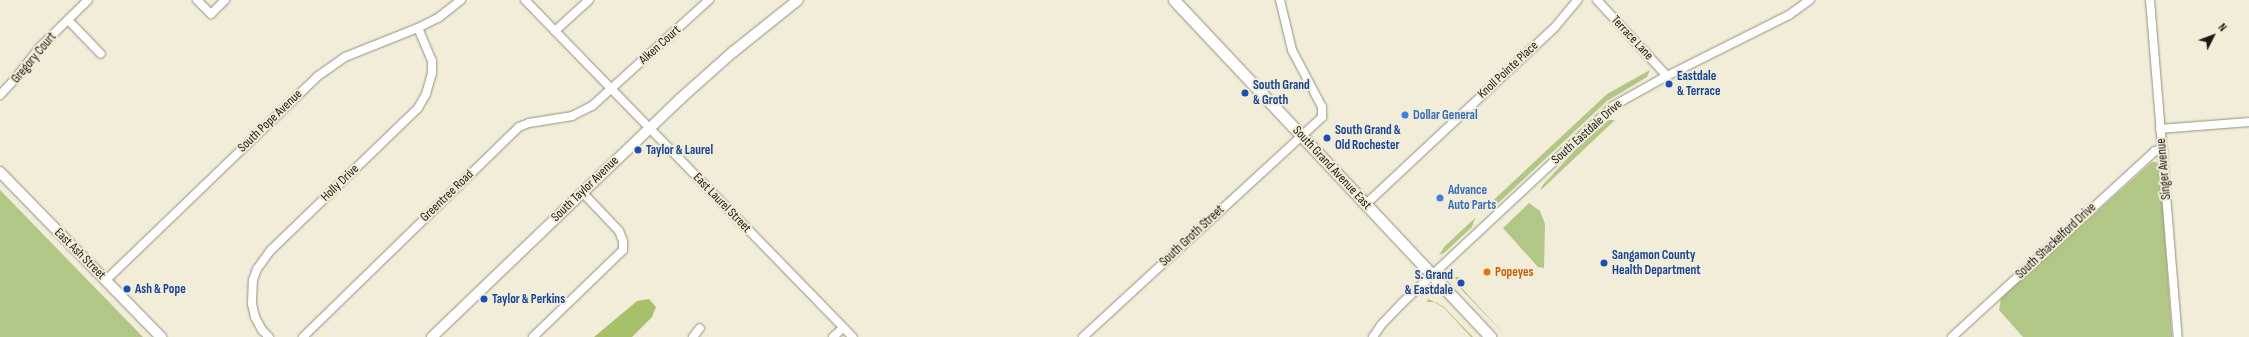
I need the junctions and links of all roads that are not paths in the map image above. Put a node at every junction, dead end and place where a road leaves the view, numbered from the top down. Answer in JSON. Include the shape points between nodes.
{"nodes":[{"id":1,"x":88,"y":0,"type":"edge"},
{"id":2,"x":197,"y":0,"type":"edge"},
{"id":3,"x":225,"y":0,"type":"edge"},
{"id":4,"x":461,"y":0,"type":"edge"},
{"id":5,"x":525,"y":0,"type":"edge"},
{"id":6,"x":589,"y":0,"type":"edge"},
{"id":7,"x":709,"y":0,"type":"edge"},
{"id":8,"x":798,"y":0,"type":"edge"},
{"id":9,"x":1174,"y":0,"type":"edge"},
{"id":10,"x":1280,"y":0,"type":"edge"},
{"id":11,"x":1578,"y":0,"type":"edge"},
{"id":12,"x":1596,"y":0,"type":"edge"},
{"id":13,"x":1810,"y":0,"type":"edge"},
{"id":14,"x":2150,"y":0,"type":"edge"},
{"id":15,"x":68,"y":20,"type":"junction"},
{"id":16,"x":418,"y":28,"type":"junction"},
{"id":17,"x":555,"y":31,"type":"junction"},
{"id":18,"x":101,"y":54,"type":"dead end"},
{"id":19,"x":1667,"y":76,"type":"junction"},
{"id":20,"x":611,"y":90,"type":"junction"},
{"id":21,"x":0,"y":96,"type":"edge"},
{"id":22,"x":2249,"y":122,"type":"edge"},
{"id":23,"x":649,"y":128,"type":"junction"},
{"id":24,"x":2160,"y":129,"type":"junction"},
{"id":25,"x":1302,"y":136,"type":"junction"},
{"id":26,"x":2163,"y":150,"type":"junction"},
{"id":27,"x":0,"y":172,"type":"edge"},
{"id":28,"x":582,"y":192,"type":"junction"},
{"id":29,"x":1366,"y":204,"type":"junction"},
{"id":30,"x":1433,"y":276,"type":"junction"},
{"id":31,"x":106,"y":280,"type":"junction"},
{"id":32,"x":700,"y":328,"type":"dead end"},
{"id":33,"x":843,"y":328,"type":"junction"},
{"id":34,"x":161,"y":337,"type":"edge"},
{"id":35,"x":269,"y":337,"type":"edge"},
{"id":36,"x":303,"y":337,"type":"edge"},
{"id":37,"x":432,"y":337,"type":"edge"},
{"id":38,"x":533,"y":337,"type":"edge"},
{"id":39,"x":693,"y":337,"type":"edge"},
{"id":40,"x":833,"y":337,"type":"edge"},
{"id":41,"x":853,"y":337,"type":"edge"},
{"id":42,"x":1083,"y":337,"type":"edge"},
{"id":43,"x":1373,"y":337,"type":"edge"},
{"id":44,"x":1490,"y":337,"type":"edge"},
{"id":45,"x":1952,"y":337,"type":"edge"},
{"id":46,"x":2178,"y":337,"type":"edge"}],
"edges":[{"from":1,"to":15,"type":"street","name":"Gregory Court"},
{"from":2,"to":3,"type":"street","via":[[211,14]]},
{"from":4,"to":16,"type":"street","name":"South Pope Avenue","via":[[438,18]]},
{"from":5,"to":17,"type":"street","name":"East Laurel Street"},
{"from":6,"to":17,"type":"street"},
{"from":7,"to":20,"type":"street","name":"Alken Court"},
{"from":8,"to":23,"type":"street","name":"South Taylor Avenue","via":[[723,61]]},
{"from":9,"to":25,"type":"main road","name":"South Grand Avenue East"},
{"from":10,"to":25,"type":"street","name":"South Groth Street","via":[[1292,50],[1322,107],[1322,117]]},
{"from":11,"to":29,"type":"street","name":"Knoll Pointe Place","via":[[1555,27]]},
{"from":12,"to":19,"type":"street","name":"Terrace Lane"},
{"from":13,"to":19,"type":"street","name":"South Eastdale Drive","via":[[1789,15]]},
{"from":14,"to":24,"type":"street","name":"Singer Avenue"},
{"from":15,"to":18,"type":"street"},
{"from":15,"to":21,"type":"street","name":"Gregory Court","via":[[40,47]]},
{"from":16,"to":31,"type":"street","name":"South Pope Avenue","via":[[345,57],[318,76]]},
{"from":16,"to":35,"type":"street","name":"Holly Drive","via":[[432,61],[428,88],[418,108],[271,250],[257,269],[253,280],[252,304],[258,323]]},
{"from":17,"to":20,"type":"street","name":"East Laurel Street"},
{"from":19,"to":30,"type":"street","name":"South Eastdale Drive","via":[[1613,106]]},
{"from":20,"to":23,"type":"street","name":"East Laurel Street"},
{"from":20,"to":36,"type":"street","name":"Greentree Road","via":[[592,106],[577,114],[524,124],[520,127]]},
{"from":22,"to":24,"type":"street"},
{"from":23,"to":28,"type":"street","name":"South Taylor Avenue"},
{"from":23,"to":33,"type":"street","name":"East Laurel Street"},
{"from":24,"to":26,"type":"street","name":"Singer Avenue"},
{"from":25,"to":29,"type":"main road","name":"South Grand Avenue East"},
{"from":25,"to":42,"type":"street","name":"South Groth Street"},
{"from":26,"to":45,"type":"street","name":"South Shackelford Drive","via":[[2150,154]]},
{"from":26,"to":46,"type":"street","name":"Singer Avenue"},
{"from":27,"to":31,"type":"street","name":"East Ash Street"},
{"from":28,"to":37,"type":"street","name":"South Taylor Avenue"},
{"from":28,"to":38,"type":"street","via":[[619,231],[627,248]]},
{"from":29,"to":30,"type":"main road","name":"South Grand Avenue East"},
{"from":30,"to":43,"type":"street","name":"South Eastdale Drive","via":[[1389,316]]},
{"from":30,"to":44,"type":"main road","name":"South Grand Avenue East"},
{"from":31,"to":34,"type":"street","name":"East Ash Street"},
{"from":32,"to":39,"type":"street"},
{"from":33,"to":40,"type":"street"},
{"from":33,"to":41,"type":"street","name":"East Laurel Street"}]}
